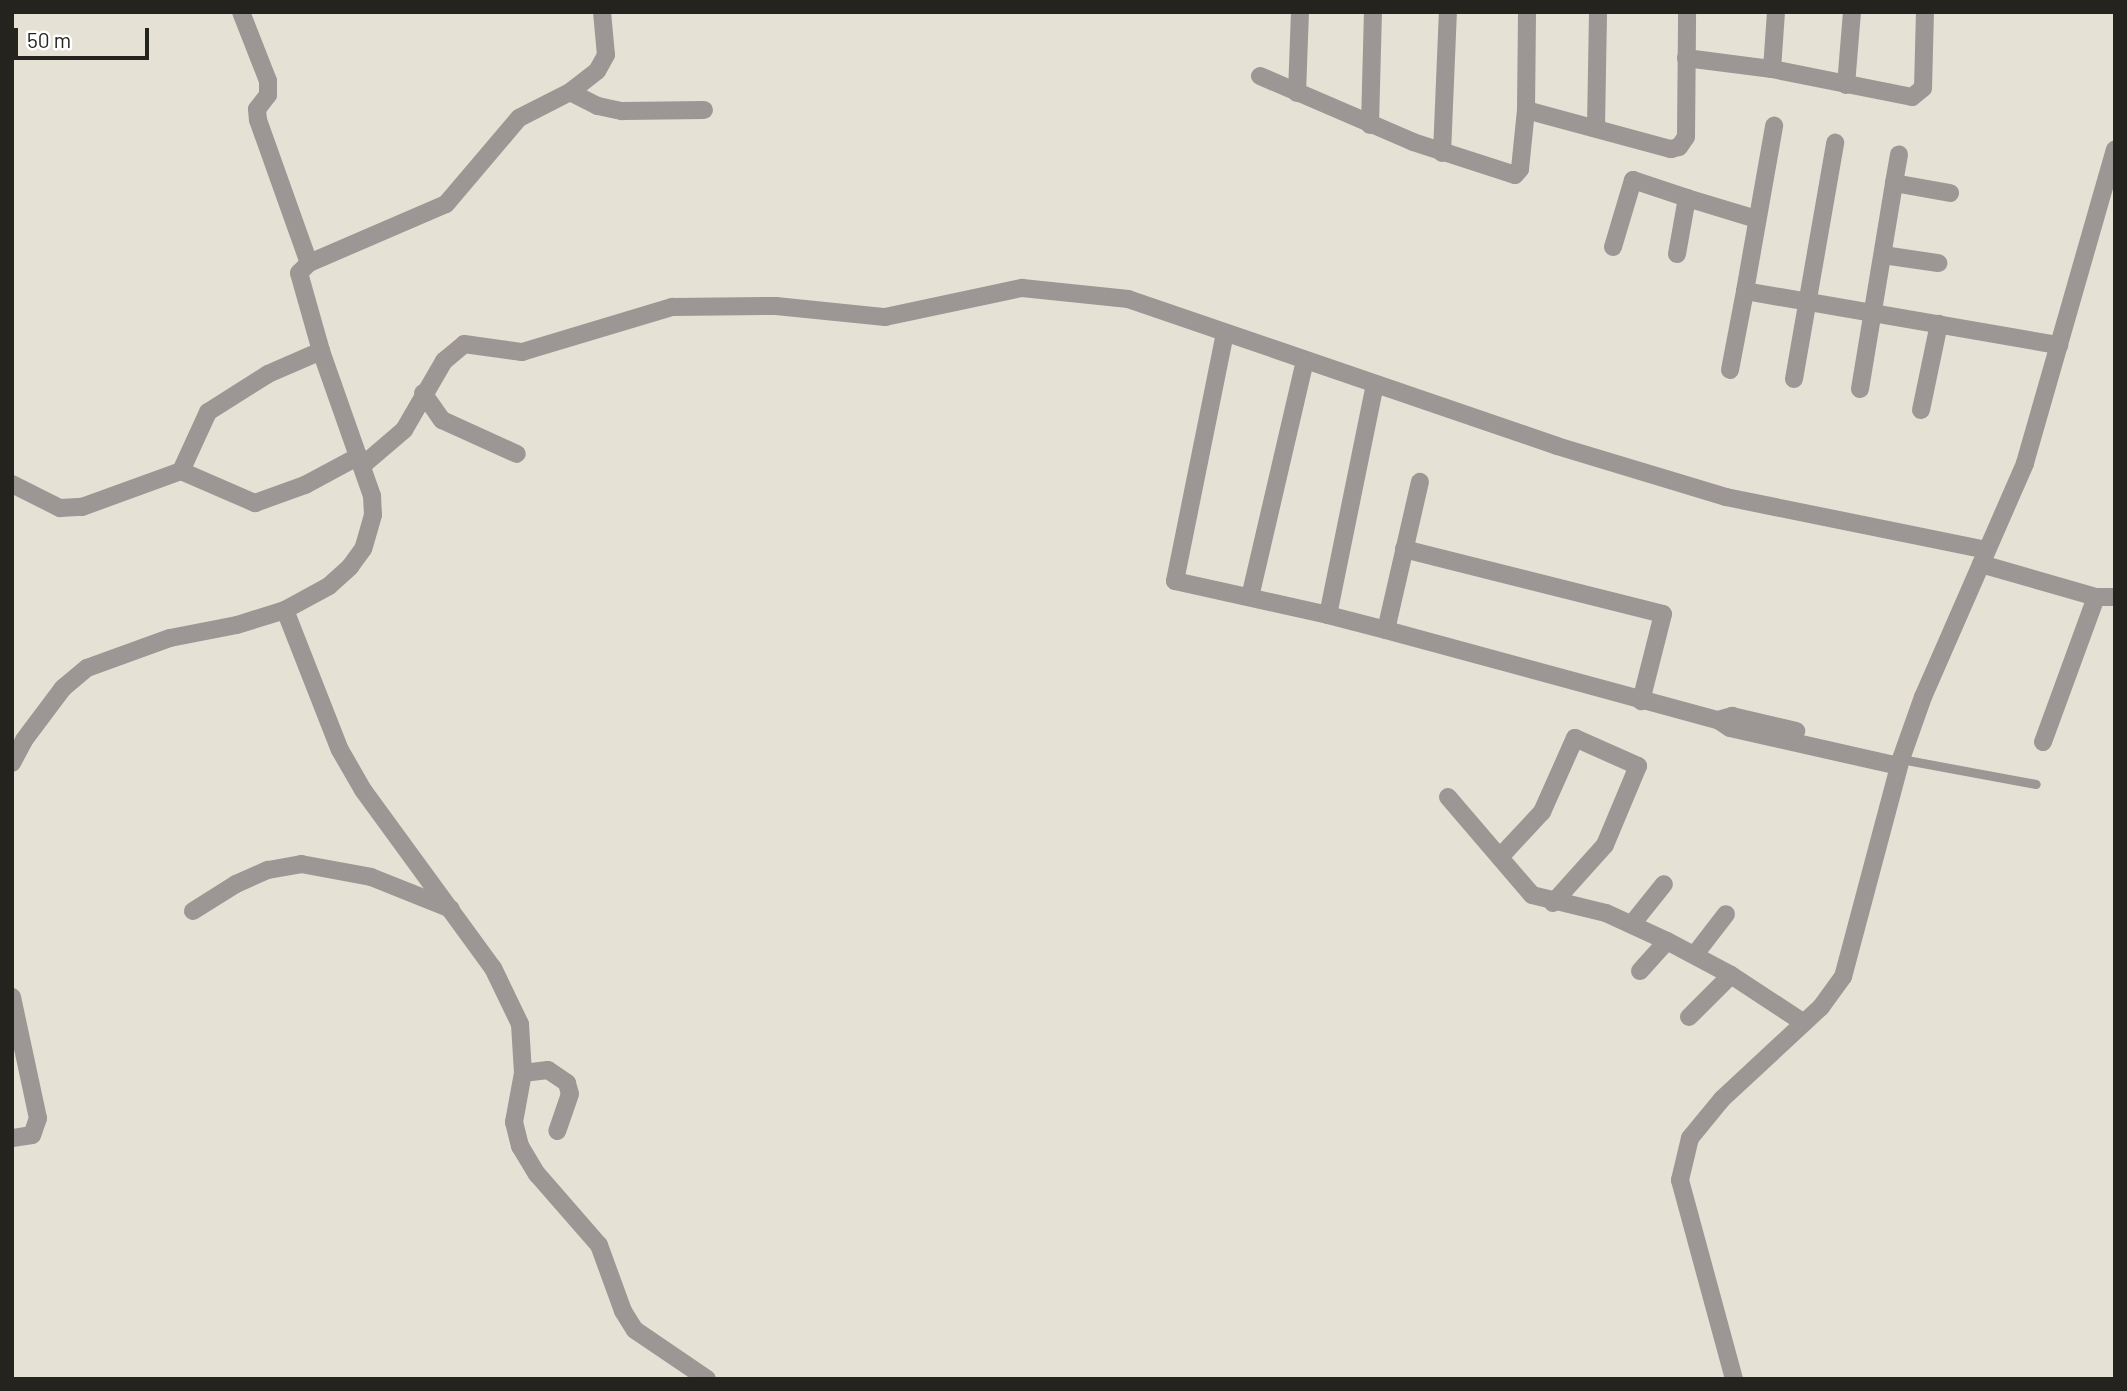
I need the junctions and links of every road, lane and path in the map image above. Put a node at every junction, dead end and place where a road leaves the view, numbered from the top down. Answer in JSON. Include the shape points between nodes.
{"nodes":[{"id":1,"x":241,"y":12,"type":"edge"},
{"id":2,"x":602,"y":12,"type":"edge"},
{"id":3,"x":1300,"y":12,"type":"edge"},
{"id":4,"x":1373,"y":12,"type":"edge"},
{"id":5,"x":1448,"y":12,"type":"edge"},
{"id":6,"x":1527,"y":12,"type":"edge"},
{"id":7,"x":1598,"y":12,"type":"edge"},
{"id":8,"x":1687,"y":12,"type":"edge"},
{"id":9,"x":1776,"y":12,"type":"edge"},
{"id":10,"x":1852,"y":12,"type":"edge"},
{"id":11,"x":1925,"y":12,"type":"edge"},
{"id":12,"x":1686,"y":58,"type":"junction"},
{"id":13,"x":1772,"y":69,"type":"junction"},
{"id":14,"x":1260,"y":76,"type":"dead end"},
{"id":15,"x":1846,"y":85,"type":"junction"},
{"id":16,"x":570,"y":92,"type":"junction"},
{"id":17,"x":1297,"y":93,"type":"junction"},
{"id":18,"x":704,"y":110,"type":"dead end"},
{"id":19,"x":1526,"y":110,"type":"junction"},
{"id":20,"x":1370,"y":125,"type":"junction"},
{"id":21,"x":1774,"y":125,"type":"dead end"},
{"id":22,"x":1596,"y":128,"type":"junction"},
{"id":23,"x":1835,"y":144,"type":"dead end"},
{"id":24,"x":2115,"y":150,"type":"edge"},
{"id":25,"x":1443,"y":153,"type":"junction"},
{"id":26,"x":1899,"y":154,"type":"dead end"},
{"id":27,"x":1894,"y":183,"type":"junction"},
{"id":28,"x":1950,"y":192,"type":"dead end"},
{"id":29,"x":1687,"y":198,"type":"junction"},
{"id":30,"x":1756,"y":219,"type":"junction"},
{"id":31,"x":1614,"y":247,"type":"dead end"},
{"id":32,"x":1677,"y":254,"type":"dead end"},
{"id":33,"x":1884,"y":255,"type":"junction"},
{"id":34,"x":309,"y":263,"type":"junction"},
{"id":35,"x":1938,"y":263,"type":"dead end"},
{"id":36,"x":1745,"y":291,"type":"junction"},
{"id":37,"x":1807,"y":302,"type":"junction"},
{"id":38,"x":1875,"y":313,"type":"junction"},
{"id":39,"x":1939,"y":324,"type":"junction"},
{"id":40,"x":1225,"y":333,"type":"junction"},
{"id":41,"x":2059,"y":345,"type":"junction"},
{"id":42,"x":321,"y":351,"type":"junction"},
{"id":43,"x":1305,"y":360,"type":"junction"},
{"id":44,"x":1730,"y":370,"type":"dead end"},
{"id":45,"x":1794,"y":379,"type":"dead end"},
{"id":46,"x":1375,"y":384,"type":"junction"},
{"id":47,"x":1860,"y":389,"type":"dead end"},
{"id":48,"x":423,"y":393,"type":"junction"},
{"id":49,"x":1921,"y":410,"type":"dead end"},
{"id":50,"x":517,"y":454,"type":"dead end"},
{"id":51,"x":361,"y":461,"type":"junction"},
{"id":52,"x":181,"y":471,"type":"junction"},
{"id":53,"x":1420,"y":482,"type":"dead end"},
{"id":54,"x":12,"y":484,"type":"edge"},
{"id":55,"x":1404,"y":549,"type":"junction"},
{"id":56,"x":1984,"y":557,"type":"junction"},
{"id":57,"x":1250,"y":597,"type":"junction"},
{"id":58,"x":2096,"y":597,"type":"junction"},
{"id":59,"x":2115,"y":597,"type":"edge"},
{"id":60,"x":285,"y":610,"type":"junction"},
{"id":61,"x":1328,"y":615,"type":"junction"},
{"id":62,"x":1386,"y":630,"type":"junction"},
{"id":63,"x":1641,"y":701,"type":"junction"},
{"id":64,"x":2043,"y":742,"type":"dead end"},
{"id":65,"x":1901,"y":760,"type":"junction"},
{"id":66,"x":12,"y":763,"type":"edge"},
{"id":67,"x":2036,"y":784,"type":"dead end"},
{"id":68,"x":1448,"y":797,"type":"dead end"},
{"id":69,"x":1500,"y":857,"type":"junction"},
{"id":70,"x":1664,"y":884,"type":"dead end"},
{"id":71,"x":1553,"y":903,"type":"junction"},
{"id":72,"x":451,"y":909,"type":"junction"},
{"id":73,"x":193,"y":911,"type":"dead end"},
{"id":74,"x":1726,"y":914,"type":"dead end"},
{"id":75,"x":1632,"y":924,"type":"junction"},
{"id":76,"x":1667,"y":941,"type":"junction"},
{"id":77,"x":1696,"y":953,"type":"junction"},
{"id":78,"x":1640,"y":971,"type":"dead end"},
{"id":79,"x":1731,"y":975,"type":"junction"},
{"id":80,"x":12,"y":997,"type":"edge"},
{"id":81,"x":1689,"y":1017,"type":"dead end"},
{"id":82,"x":1804,"y":1023,"type":"junction"},
{"id":83,"x":523,"y":1073,"type":"junction"},
{"id":84,"x":557,"y":1131,"type":"dead end"},
{"id":85,"x":12,"y":1138,"type":"edge"},
{"id":86,"x":707,"y":1379,"type":"edge"},
{"id":87,"x":1734,"y":1379,"type":"edge"}],
"edges":[{"from":1,"to":34,"type":"street","via":[[268,81],[268,95],[257,109],[258,120]]},
{"from":2,"to":16,"type":"street","via":[[606,55],[597,71]]},
{"from":3,"to":17,"type":"street"},
{"from":4,"to":20,"type":"street"},
{"from":5,"to":25,"type":"street"},
{"from":6,"to":19,"type":"street"},
{"from":7,"to":22,"type":"street"},
{"from":8,"to":12,"type":"street"},
{"from":9,"to":13,"type":"street"},
{"from":10,"to":15,"type":"street"},
{"from":11,"to":15,"type":"street","via":[[1919,94],[1912,97]]},
{"from":12,"to":13,"type":"street"},
{"from":12,"to":22,"type":"street","via":[[1686,137],[1679,147],[1671,149]]},
{"from":13,"to":15,"type":"street"},
{"from":14,"to":17,"type":"street"},
{"from":16,"to":18,"type":"street","via":[[598,106],[622,111]]},
{"from":16,"to":34,"type":"street","via":[[519,118],[446,204]]},
{"from":17,"to":20,"type":"street"},
{"from":19,"to":22,"type":"street"},
{"from":19,"to":25,"type":"street","via":[[1520,169],[1515,175]]},
{"from":20,"to":25,"type":"street"},
{"from":21,"to":30,"type":"street"},
{"from":23,"to":37,"type":"street"},
{"from":24,"to":41,"type":"street"},
{"from":26,"to":27,"type":"street"},
{"from":27,"to":28,"type":"street"},
{"from":27,"to":33,"type":"street"},
{"from":29,"to":30,"type":"street"},
{"from":29,"to":31,"type":"street","via":[[1633,180]]},
{"from":29,"to":32,"type":"street"},
{"from":30,"to":36,"type":"street"},
{"from":33,"to":35,"type":"street"},
{"from":33,"to":38,"type":"street"},
{"from":34,"to":42,"type":"street","via":[[298,278]]},
{"from":36,"to":37,"type":"street"},
{"from":36,"to":44,"type":"street"},
{"from":37,"to":38,"type":"street"},
{"from":37,"to":45,"type":"street"},
{"from":38,"to":39,"type":"street"},
{"from":38,"to":47,"type":"street"},
{"from":39,"to":41,"type":"street"},
{"from":39,"to":49,"type":"street"},
{"from":40,"to":43,"type":"street"},
{"from":40,"to":48,"type":"street","via":[[1109,295],[1022,288],[885,317],[776,306],[671,307],[522,352],[464,344],[444,361]]},
{"from":40,"to":57,"type":"street","via":[[1175,581]]},
{"from":41,"to":56,"type":"street","via":[[2025,463]]},
{"from":42,"to":51,"type":"street"},
{"from":42,"to":52,"type":"street","via":[[268,374],[208,412]]},
{"from":43,"to":46,"type":"street"},
{"from":43,"to":57,"type":"street"},
{"from":46,"to":56,"type":"street","via":[[1726,497]]},
{"from":46,"to":61,"type":"street"},
{"from":48,"to":50,"type":"street","via":[[442,420]]},
{"from":48,"to":51,"type":"street","via":[[404,430]]},
{"from":51,"to":52,"type":"street","via":[[255,503],[241,501]]},
{"from":51,"to":60,"type":"street","via":[[373,514],[363,549],[329,586]]},
{"from":52,"to":54,"type":"street","via":[[82,507],[60,508]]},
{"from":53,"to":55,"type":"street"},
{"from":55,"to":62,"type":"street"},
{"from":55,"to":63,"type":"street","via":[[1662,614]]},
{"from":56,"to":58,"type":"street"},
{"from":56,"to":65,"type":"street"},
{"from":57,"to":61,"type":"street"},
{"from":58,"to":59,"type":"street"},
{"from":58,"to":64,"type":"street"},
{"from":60,"to":66,"type":"street","via":[[170,638],[87,668],[63,688]]},
{"from":60,"to":72,"type":"street","via":[[340,750],[363,790]]},
{"from":61,"to":62,"type":"street"},
{"from":62,"to":63,"type":"street"},
{"from":63,"to":65,"type":"street","via":[[1718,720],[1732,716]]},
{"from":65,"to":67,"type":"lane"},
{"from":65,"to":82,"type":"street","via":[[1853,950],[1833,992]]},
{"from":68,"to":69,"type":"street"},
{"from":69,"to":71,"type":"street","via":[[1532,895]]},
{"from":69,"to":71,"type":"street","via":[[1542,812],[1575,738],[1638,765],[1605,845]]},
{"from":70,"to":75,"type":"street"},
{"from":71,"to":75,"type":"street","via":[[1606,913]]},
{"from":72,"to":73,"type":"street","via":[[371,877],[301,864],[247,879]]},
{"from":72,"to":83,"type":"street","via":[[493,968],[520,1024]]},
{"from":74,"to":77,"type":"street"},
{"from":75,"to":76,"type":"street"},
{"from":76,"to":77,"type":"street"},
{"from":76,"to":78,"type":"street"},
{"from":77,"to":79,"type":"street"},
{"from":79,"to":81,"type":"street"},
{"from":79,"to":82,"type":"street"},
{"from":80,"to":85,"type":"street","via":[[38,1118],[32,1135]]},
{"from":82,"to":87,"type":"street","via":[[1722,1099],[1690,1138],[1682,1164],[1685,1205]]},
{"from":83,"to":84,"type":"street","via":[[548,1070],[567,1083],[570,1094]]},
{"from":83,"to":86,"type":"street","via":[[514,1122],[520,1146],[537,1174],[599,1245],[623,1311],[635,1330]]}]}
